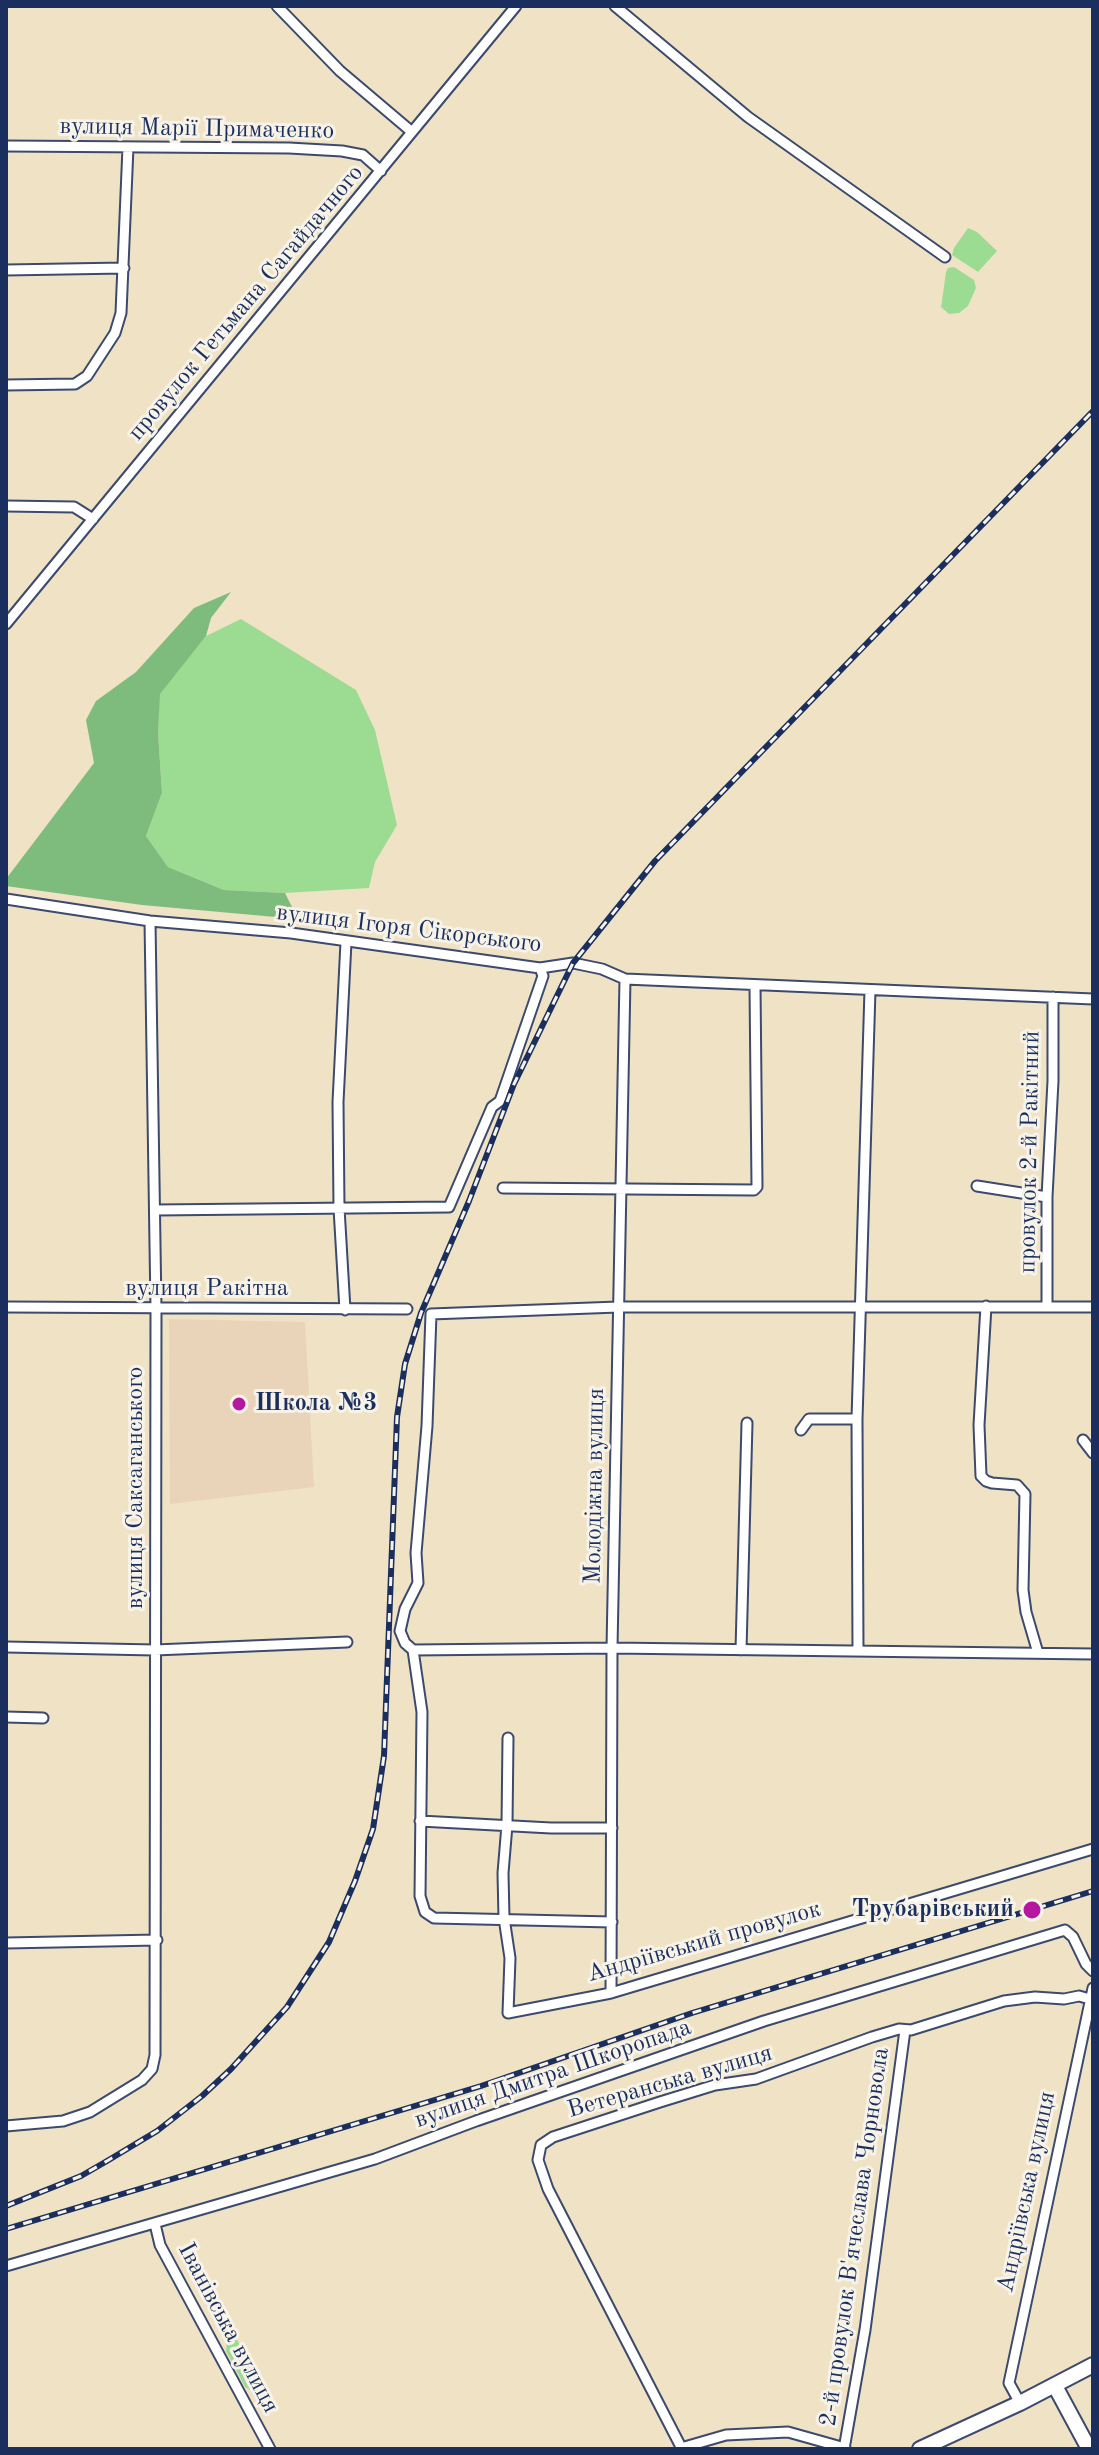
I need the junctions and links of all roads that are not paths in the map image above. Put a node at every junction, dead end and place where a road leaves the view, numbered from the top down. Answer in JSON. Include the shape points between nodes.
{"nodes":[{"id":1,"x":277,"y":6,"type":"edge"},
{"id":2,"x":516,"y":6,"type":"edge"},
{"id":3,"x":615,"y":6,"type":"edge"},
{"id":4,"x":412,"y":132,"type":"junction"},
{"id":5,"x":6,"y":146,"type":"edge"},
{"id":6,"x":128,"y":147,"type":"junction"},
{"id":7,"x":381,"y":171,"type":"junction"},
{"id":8,"x":945,"y":257,"type":"dead end"},
{"id":9,"x":124,"y":268,"type":"junction"},
{"id":10,"x":6,"y":270,"type":"edge"},
{"id":11,"x":6,"y":385,"type":"edge"},
{"id":12,"x":6,"y":506,"type":"edge"},
{"id":13,"x":93,"y":519,"type":"junction"},
{"id":14,"x":6,"y":624,"type":"edge"},
{"id":15,"x":6,"y":899,"type":"edge"},
{"id":16,"x":150,"y":921,"type":"junction"},
{"id":17,"x":346,"y":942,"type":"junction"},
{"id":18,"x":540,"y":968,"type":"junction"},
{"id":19,"x":625,"y":979,"type":"junction"},
{"id":20,"x":755,"y":985,"type":"junction"},
{"id":21,"x":870,"y":990,"type":"junction"},
{"id":22,"x":1053,"y":997,"type":"junction"},
{"id":23,"x":1093,"y":999,"type":"edge"},
{"id":24,"x":977,"y":1186,"type":"dead end"},
{"id":25,"x":503,"y":1188,"type":"dead end"},
{"id":26,"x":621,"y":1190,"type":"junction"},
{"id":27,"x":1047,"y":1197,"type":"junction"},
{"id":28,"x":339,"y":1208,"type":"junction"},
{"id":29,"x":156,"y":1210,"type":"junction"},
{"id":30,"x":861,"y":1306,"type":"junction"},
{"id":31,"x":986,"y":1306,"type":"junction"},
{"id":32,"x":6,"y":1307,"type":"edge"},
{"id":33,"x":618,"y":1307,"type":"junction"},
{"id":34,"x":1047,"y":1307,"type":"junction"},
{"id":35,"x":1093,"y":1307,"type":"edge"},
{"id":36,"x":156,"y":1309,"type":"junction"},
{"id":37,"x":407,"y":1309,"type":"dead end"},
{"id":38,"x":345,"y":1310,"type":"junction"},
{"id":39,"x":857,"y":1419,"type":"junction"},
{"id":40,"x":747,"y":1423,"type":"dead end"},
{"id":41,"x":801,"y":1430,"type":"dead end"},
{"id":42,"x":1083,"y":1440,"type":"dead end"},
{"id":43,"x":1093,"y":1453,"type":"edge"},
{"id":44,"x":347,"y":1642,"type":"dead end"},
{"id":45,"x":6,"y":1647,"type":"edge"},
{"id":46,"x":612,"y":1648,"type":"junction"},
{"id":47,"x":155,"y":1650,"type":"junction"},
{"id":48,"x":413,"y":1650,"type":"junction"},
{"id":49,"x":741,"y":1650,"type":"junction"},
{"id":50,"x":858,"y":1651,"type":"junction"},
{"id":51,"x":1038,"y":1653,"type":"junction"},
{"id":52,"x":1093,"y":1654,"type":"edge"},
{"id":53,"x":6,"y":1717,"type":"edge"},
{"id":54,"x":43,"y":1718,"type":"dead end"},
{"id":55,"x":508,"y":1738,"type":"dead end"},
{"id":56,"x":420,"y":1821,"type":"junction"},
{"id":57,"x":507,"y":1825,"type":"junction"},
{"id":58,"x":612,"y":1828,"type":"junction"},
{"id":59,"x":1093,"y":1849,"type":"edge"},
{"id":60,"x":504,"y":1918,"type":"junction"},
{"id":61,"x":612,"y":1922,"type":"junction"},
{"id":62,"x":157,"y":1940,"type":"junction"},
{"id":63,"x":6,"y":1943,"type":"edge"},
{"id":64,"x":1093,"y":1971,"type":"edge"},
{"id":65,"x":1093,"y":1988,"type":"edge"},
{"id":66,"x":611,"y":1993,"type":"junction"},
{"id":67,"x":1090,"y":1999,"type":"junction"},
{"id":68,"x":905,"y":2030,"type":"junction"},
{"id":69,"x":6,"y":2126,"type":"edge"},
{"id":70,"x":155,"y":2224,"type":"junction"},
{"id":71,"x":6,"y":2266,"type":"edge"},
{"id":72,"x":1093,"y":2365,"type":"edge"},
{"id":73,"x":1055,"y":2386,"type":"junction"},
{"id":74,"x":1020,"y":2403,"type":"junction"},
{"id":75,"x":270,"y":2449,"type":"edge"},
{"id":76,"x":681,"y":2449,"type":"edge"},
{"id":77,"x":844,"y":2449,"type":"edge"},
{"id":78,"x":920,"y":2449,"type":"edge"},
{"id":79,"x":1089,"y":2449,"type":"edge"}],
"edges":[{"from":1,"to":4,"type":"street","via":[[340,71]]},
{"from":2,"to":4,"type":"street","name":"провулок Гетьмана Сагайдачного"},
{"from":3,"to":8,"type":"street","via":[[748,117]]},
{"from":4,"to":7,"type":"street","name":"провулок Гетьмана Сагайдачного"},
{"from":5,"to":6,"type":"street","name":"вулиця Марії Примаченко"},
{"from":6,"to":7,"type":"street","name":"вулиця Марії Примаченко","via":[[342,151],[363,155]]},
{"from":6,"to":9,"type":"street"},
{"from":7,"to":13,"type":"street","name":"провулок Гетьмана Сагайдачного"},
{"from":9,"to":10,"type":"street"},
{"from":9,"to":11,"type":"street","via":[[115,333],[87,376],[75,384]]},
{"from":12,"to":13,"type":"street","via":[[74,507]]},
{"from":13,"to":14,"type":"street","name":"провулок Гетьмана Сагайдачного"},
{"from":15,"to":16,"type":"street","name":"вулиця Ігоря Сікорського"},
{"from":16,"to":17,"type":"street","name":"вулиця Ігоря Сікорського"},
{"from":16,"to":29,"type":"street","name":"вулиця Саксаганського"},
{"from":17,"to":18,"type":"street","name":"вулиця Ігоря Сікорського"},
{"from":17,"to":28,"type":"street"},
{"from":18,"to":19,"type":"street","name":"вулиця Ігоря Сікорського","via":[[573,963]]},
{"from":18,"to":28,"type":"street","via":[[543,976],[500,1101],[492,1107],[449,1207]]},
{"from":19,"to":20,"type":"street","name":"вулиця Ігоря Сікорського"},
{"from":19,"to":26,"type":"street","name":"Молодіжна вулиця"},
{"from":20,"to":21,"type":"street","name":"вулиця Ігоря Сікорського"},
{"from":20,"to":26,"type":"street","via":[[757,1187]]},
{"from":21,"to":22,"type":"street","name":"вулиця Ігоря Сікорського"},
{"from":21,"to":30,"type":"street"},
{"from":22,"to":23,"type":"street","name":"вулиця Ігоря Сікорського"},
{"from":22,"to":27,"type":"street","name":"провулок 2-й Ракітний"},
{"from":24,"to":27,"type":"street"},
{"from":25,"to":26,"type":"street"},
{"from":26,"to":33,"type":"street","name":"Молодіжна вулиця"},
{"from":27,"to":34,"type":"street","name":"провулок 2-й Ракітний"},
{"from":28,"to":29,"type":"street"},
{"from":28,"to":38,"type":"street"},
{"from":29,"to":36,"type":"street","name":"вулиця Саксаганського"},
{"from":30,"to":31,"type":"street"},
{"from":30,"to":33,"type":"street"},
{"from":30,"to":39,"type":"street"},
{"from":31,"to":34,"type":"street"},
{"from":31,"to":51,"type":"street","via":[[981,1476],[1022,1487],[1025,1494],[1023,1590]]},
{"from":32,"to":36,"type":"street","name":"вулиця Ракітна"},
{"from":33,"to":46,"type":"street","name":"Молодіжна вулиця"},
{"from":33,"to":48,"type":"street","via":[[431,1314],[418,1583],[400,1631]]},
{"from":34,"to":35,"type":"street"},
{"from":36,"to":38,"type":"street","name":"вулиця Ракітна"},
{"from":36,"to":47,"type":"street","name":"вулиця Саксаганського"},
{"from":37,"to":38,"type":"street","name":"вулиця Ракітна"},
{"from":39,"to":41,"type":"street","via":[[806,1416]]},
{"from":39,"to":50,"type":"street"},
{"from":40,"to":49,"type":"street"},
{"from":42,"to":43,"type":"street"},
{"from":44,"to":47,"type":"street"},
{"from":45,"to":47,"type":"street"},
{"from":46,"to":48,"type":"street"},
{"from":46,"to":49,"type":"street"},
{"from":46,"to":58,"type":"street","name":"Молодіжна вулиця"},
{"from":47,"to":62,"type":"street","name":"вулиця Саксаганського"},
{"from":48,"to":56,"type":"street","via":[[422,1712]]},
{"from":49,"to":50,"type":"street"},
{"from":50,"to":51,"type":"street"},
{"from":51,"to":52,"type":"street"},
{"from":53,"to":54,"type":"street"},
{"from":55,"to":57,"type":"street"},
{"from":56,"to":57,"type":"street"},
{"from":56,"to":60,"type":"street","via":[[420,1896],[425,1912],[434,1918]]},
{"from":57,"to":58,"type":"street"},
{"from":57,"to":60,"type":"street"},
{"from":58,"to":61,"type":"street","name":"Молодіжна вулиця"},
{"from":59,"to":66,"type":"street","name":"Андріївський провулок"},
{"from":60,"to":61,"type":"street"},
{"from":60,"to":66,"type":"street","name":"Андріївський провулок","via":[[510,1958],[508,2013]]},
{"from":61,"to":66,"type":"street","name":"Молодіжна вулиця"},
{"from":62,"to":63,"type":"street"},
{"from":62,"to":69,"type":"street","name":"вулиця Саксаганського","via":[[152,2069],[90,2112],[63,2121]]},
{"from":64,"to":70,"type":"street","name":"вулиця Дмитра Шкоропада","via":[[1065,1930],[764,2021],[375,2159]]},
{"from":65,"to":67,"type":"street","name":"Андріївська вулиця"},
{"from":67,"to":68,"type":"street","name":"Ветеранська вулиця","via":[[1004,2001]]},
{"from":67,"to":74,"type":"street","name":"Андріївська вулиця","via":[[1009,2383]]},
{"from":68,"to":76,"type":"street","name":"Ветеранська вулиця","via":[[756,2079],[660,2102],[541,2145],[538,2160],[548,2189]]},
{"from":68,"to":77,"type":"street","name":"2-й провулок В'ячеслава Чорновола"},
{"from":70,"to":71,"type":"street","name":"вулиця Дмитра Шкоропада"},
{"from":70,"to":75,"type":"street","name":"Іванівська вулиця","via":[[160,2245]]},
{"from":72,"to":73,"type":"main road"},
{"from":73,"to":74,"type":"main road"},
{"from":73,"to":79,"type":"main road"},
{"from":74,"to":78,"type":"main road"},
{"from":76,"to":77,"type":"street","via":[[726,2435],[788,2432]]}]}
